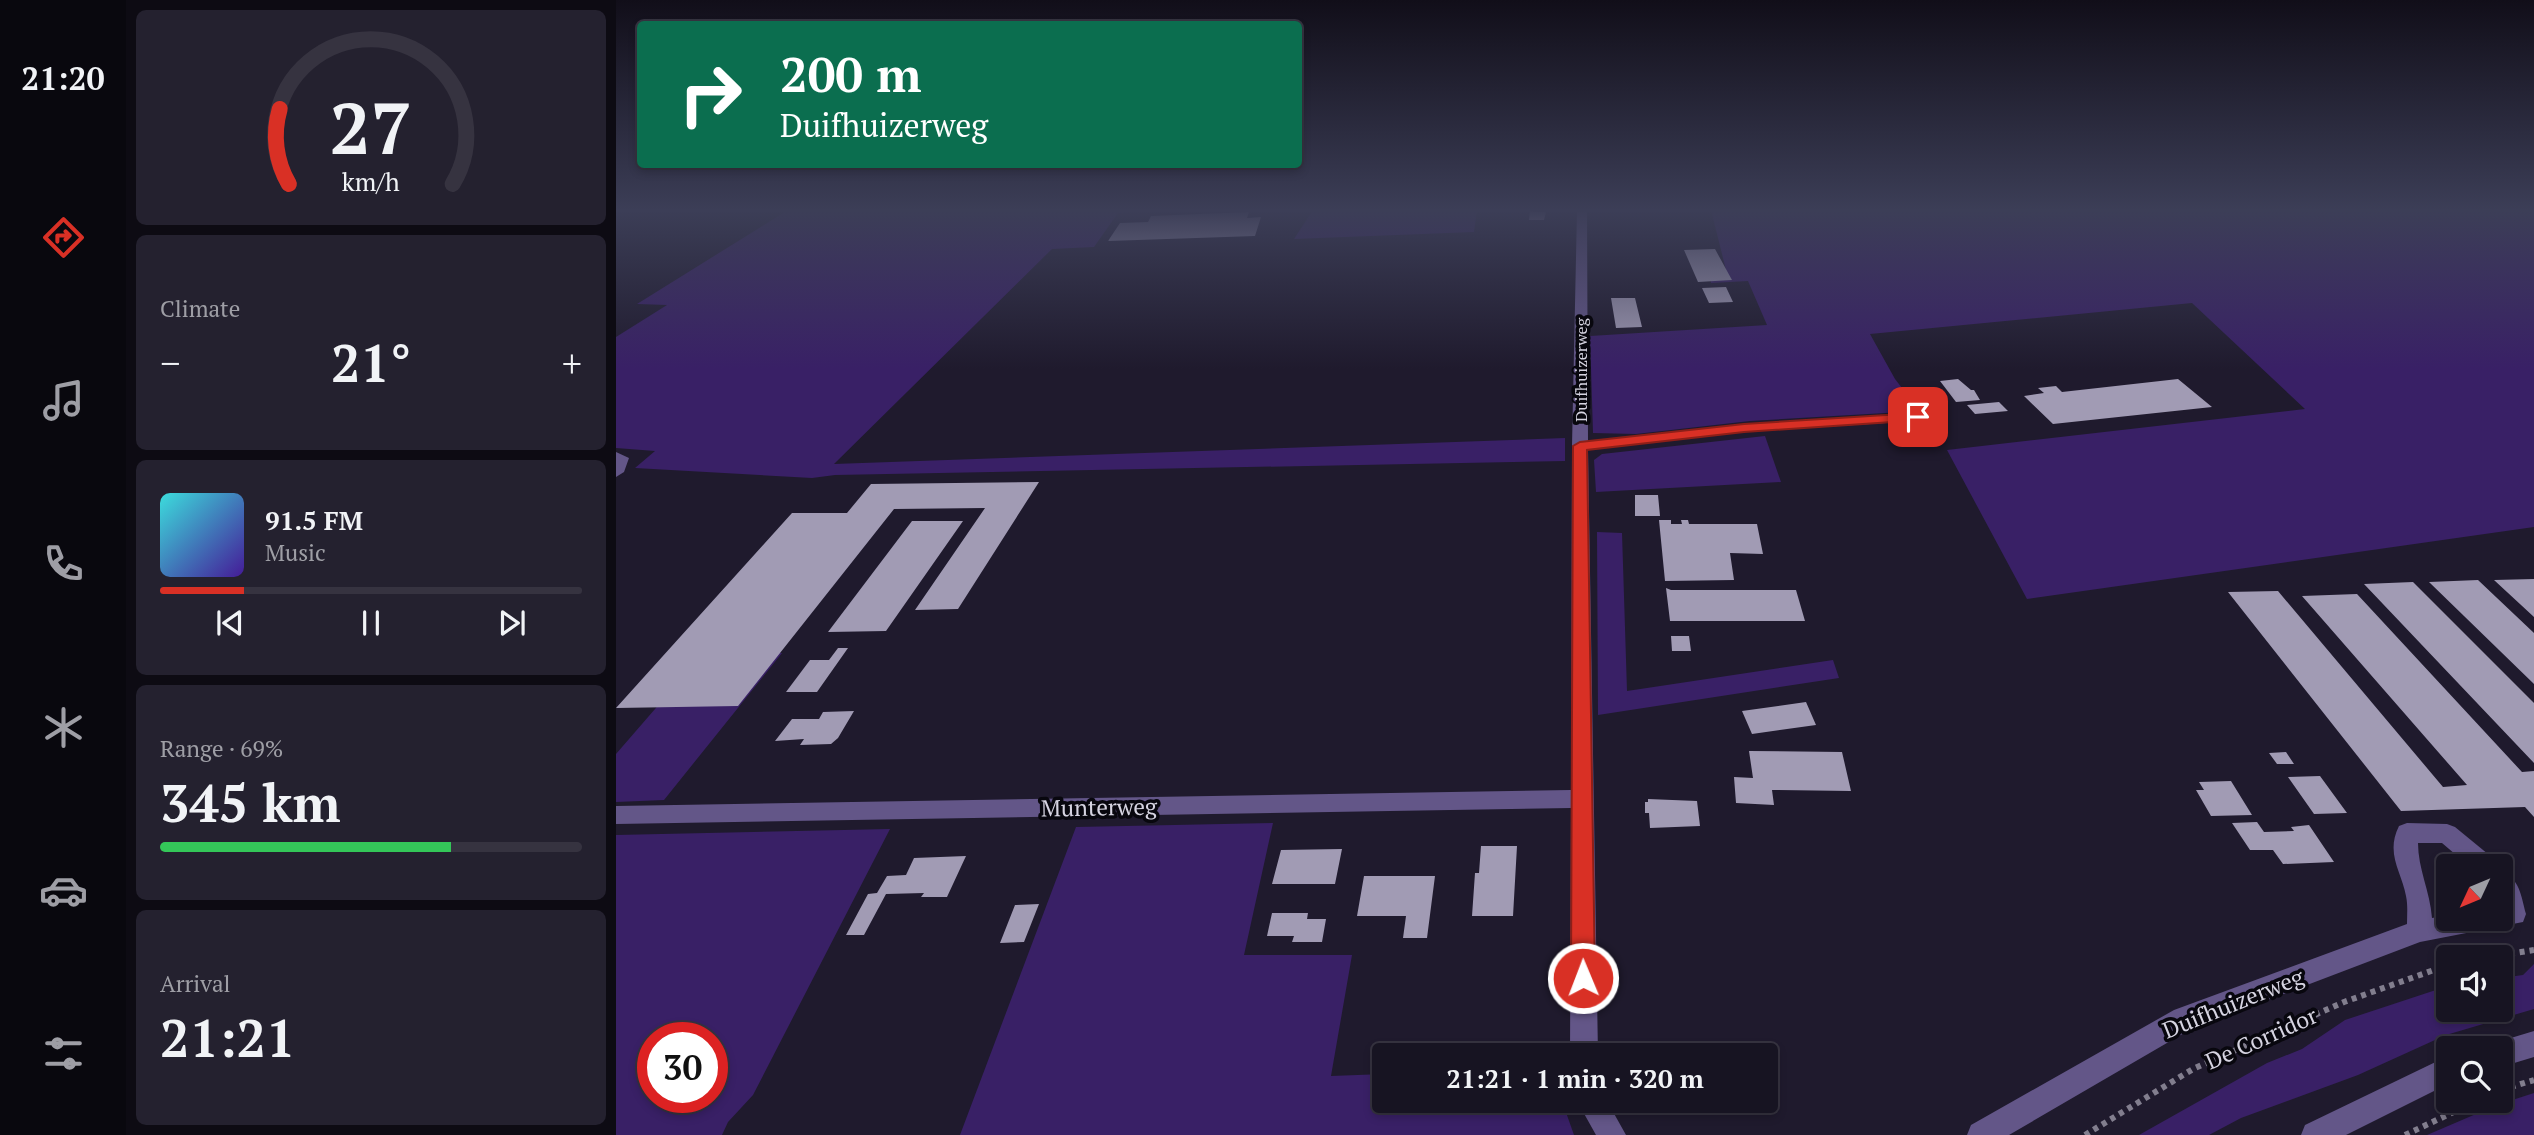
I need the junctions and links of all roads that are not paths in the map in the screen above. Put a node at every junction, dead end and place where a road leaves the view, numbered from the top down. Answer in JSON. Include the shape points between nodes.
{"nodes":[{"id":1,"x":1582,"y":263,"type":"edge"},
{"id":2,"x":1918,"y":417,"type":"dead end"},
{"id":3,"x":1580,"y":446,"type":"junction"},
{"id":4,"x":616,"y":457,"type":"edge"},
{"id":5,"x":616,"y":472,"type":"edge"},
{"id":6,"x":1581,"y":799,"type":"junction"},
{"id":7,"x":616,"y":815,"type":"edge"},
{"id":8,"x":2471,"y":854,"type":"edge"},
{"id":9,"x":2436,"y":928,"type":"edge"},
{"id":10,"x":2420,"y":931,"type":"junction"},
{"id":11,"x":1584,"y":1043,"type":"edge"},
{"id":12,"x":2534,"y":1044,"type":"edge"},
{"id":13,"x":2513,"y":1050,"type":"edge"},
{"id":14,"x":2436,"y":1076,"type":"edge"},
{"id":15,"x":1597,"y":1113,"type":"edge"},
{"id":16,"x":1612,"y":1135,"type":"edge"},
{"id":17,"x":1981,"y":1135,"type":"edge"},
{"id":18,"x":2315,"y":1135,"type":"edge"}],
"edges":[{"from":1,"to":3,"type":"street","name":"Duifhuizerweg"},
{"from":2,"to":3,"type":"street","name":"Duifhuizerweg","via":[[1744,428]]},
{"from":3,"to":6,"type":"street","name":"Duifhuizerweg"},
{"from":4,"to":5,"type":"street","via":[[621,458]]},
{"from":6,"to":7,"type":"street","name":"Munterweg"},
{"from":6,"to":11,"type":"street","name":"Duifhuizerweg"},
{"from":8,"to":10,"type":"street","via":[[2447,834],[2407,833],[2406,864],[2418,895]]},
{"from":9,"to":10,"type":"street","name":"Duifhuizerweg"},
{"from":10,"to":17,"type":"street","name":"Duifhuizerweg","via":[[2183,1019]]},
{"from":12,"to":13,"type":"street"},
{"from":14,"to":18,"type":"street"},
{"from":15,"to":16,"type":"street"}]}
